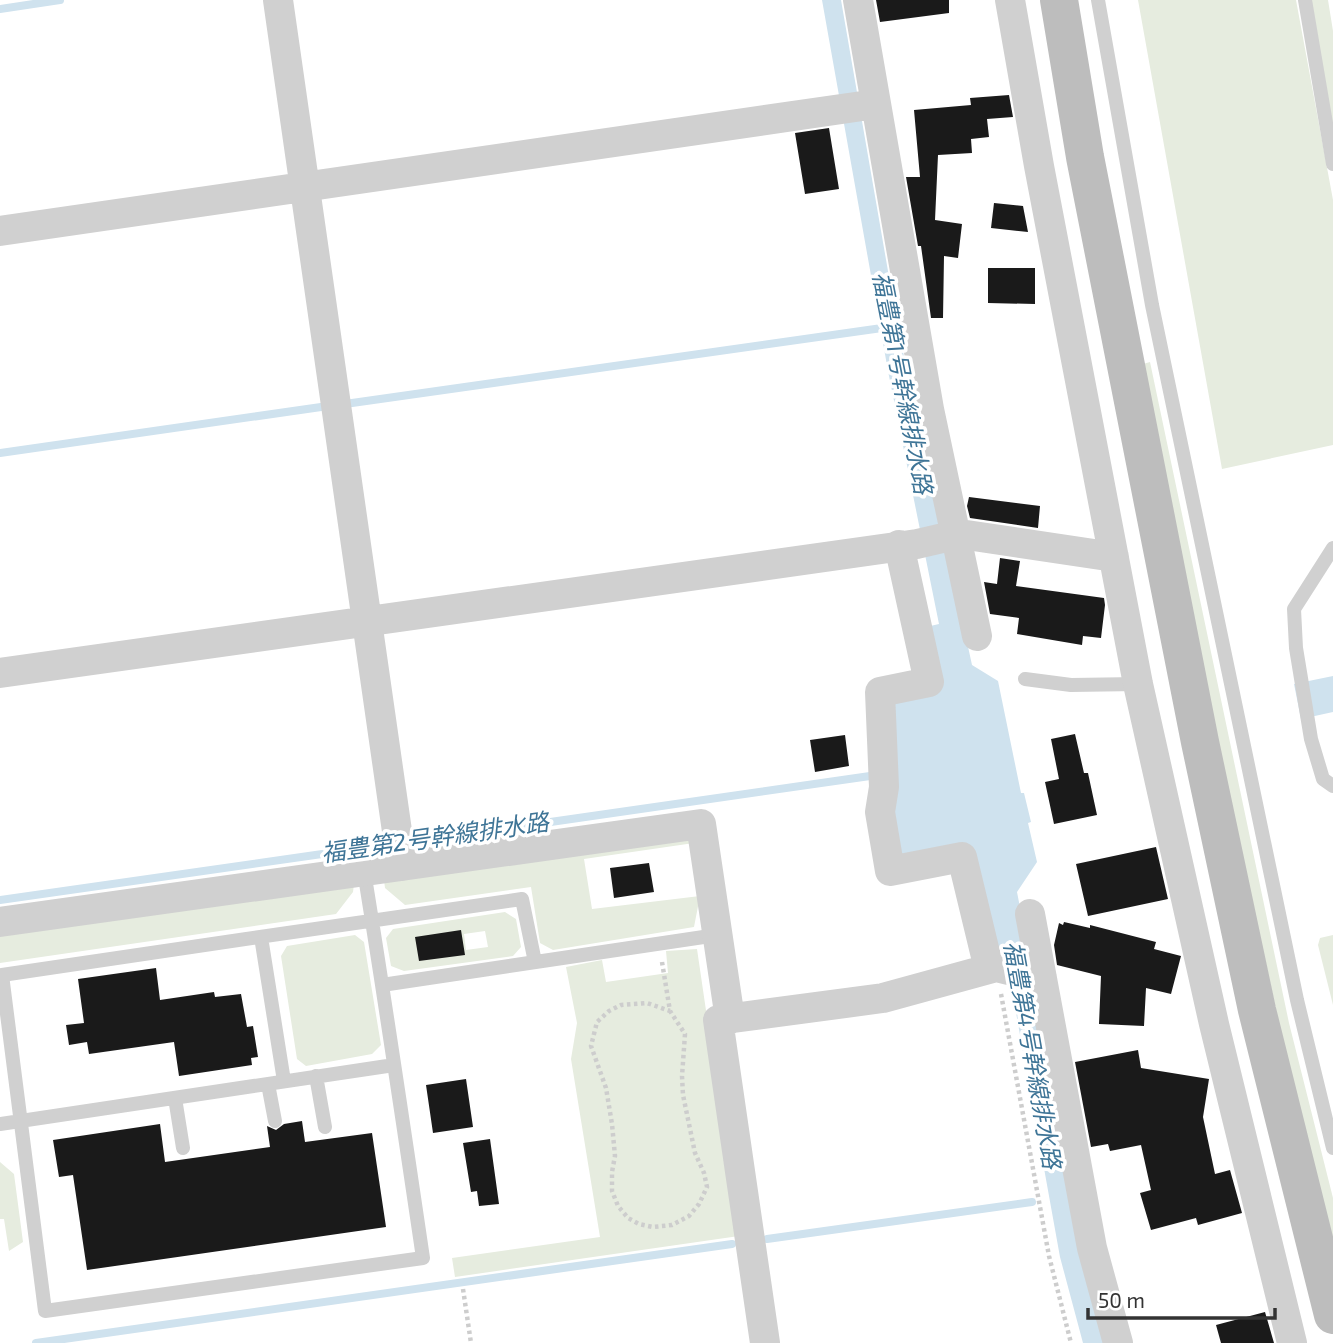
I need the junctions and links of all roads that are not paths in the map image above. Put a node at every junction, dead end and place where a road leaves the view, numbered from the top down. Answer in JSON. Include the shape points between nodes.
{"nodes":[{"id":1,"x":278,"y":0,"type":"edge"},
{"id":2,"x":859,"y":0,"type":"edge"},
{"id":3,"x":1010,"y":0,"type":"edge"},
{"id":4,"x":1059,"y":0,"type":"edge"},
{"id":5,"x":1098,"y":0,"type":"edge"},
{"id":6,"x":1305,"y":0,"type":"edge"},
{"id":7,"x":873,"y":105,"type":"junction"},
{"id":8,"x":1333,"y":164,"type":"edge"},
{"id":9,"x":305,"y":187,"type":"junction"},
{"id":10,"x":0,"y":231,"type":"edge"},
{"id":11,"x":952,"y":536,"type":"junction"},
{"id":12,"x":908,"y":545,"type":"junction"},
{"id":13,"x":1333,"y":548,"type":"edge"},
{"id":14,"x":1114,"y":557,"type":"junction"},
{"id":15,"x":367,"y":622,"type":"junction"},
{"id":16,"x":976,"y":636,"type":"dead end"},
{"id":17,"x":0,"y":673,"type":"edge"},
{"id":18,"x":1026,"y":679,"type":"dead end"},
{"id":19,"x":1138,"y":684,"type":"junction"},
{"id":20,"x":1333,"y":786,"type":"edge"},
{"id":21,"x":400,"y":853,"type":"junction"},
{"id":22,"x":365,"y":871,"type":"junction"},
{"id":23,"x":1030,"y":914,"type":"dead end"},
{"id":24,"x":372,"y":921,"type":"junction"},
{"id":25,"x":0,"y":922,"type":"edge"},
{"id":26,"x":718,"y":935,"type":"junction"},
{"id":27,"x":261,"y":937,"type":"junction"},
{"id":28,"x":535,"y":962,"type":"junction"},
{"id":29,"x":992,"y":968,"type":"junction"},
{"id":30,"x":1041,"y":978,"type":"junction"},
{"id":31,"x":382,"y":985,"type":"junction"},
{"id":32,"x":730,"y":1019,"type":"junction"},
{"id":33,"x":394,"y":1065,"type":"junction"},
{"id":34,"x":316,"y":1076,"type":"junction"},
{"id":35,"x":284,"y":1081,"type":"junction"},
{"id":36,"x":268,"y":1084,"type":"junction"},
{"id":37,"x":174,"y":1098,"type":"junction"},
{"id":38,"x":21,"y":1121,"type":"junction"},
{"id":39,"x":275,"y":1121,"type":"dead end"},
{"id":40,"x":0,"y":1124,"type":"edge"},
{"id":41,"x":325,"y":1126,"type":"dead end"},
{"id":42,"x":183,"y":1148,"type":"dead end"},
{"id":43,"x":1333,"y":1148,"type":"edge"},
{"id":44,"x":1333,"y":1315,"type":"edge"},
{"id":45,"x":765,"y":1343,"type":"edge"},
{"id":46,"x":1118,"y":1343,"type":"edge"},
{"id":47,"x":1292,"y":1343,"type":"edge"}],
"edges":[{"from":1,"to":9,"type":"street"},
{"from":2,"to":7,"type":"street"},
{"from":3,"to":14,"type":"street"},
{"from":4,"to":44,"type":"street","via":[[1093,197],[1206,769],[1257,1010]]},
{"from":5,"to":43,"type":"lane","via":[[1152,304],[1297,1000]]},
{"from":6,"to":8,"type":"lane"},
{"from":7,"to":9,"type":"street"},
{"from":7,"to":11,"type":"street"},
{"from":9,"to":10,"type":"street"},
{"from":9,"to":15,"type":"street"},
{"from":11,"to":12,"type":"street"},
{"from":11,"to":14,"type":"street"},
{"from":11,"to":16,"type":"street"},
{"from":12,"to":15,"type":"street"},
{"from":12,"to":29,"type":"street","via":[[929,682],[880,692],[884,787],[880,811],[890,871],[962,857]]},
{"from":13,"to":20,"type":"lane","via":[[1294,609],[1311,739],[1323,779]]},
{"from":14,"to":19,"type":"street"},
{"from":15,"to":17,"type":"street"},
{"from":15,"to":21,"type":"street"},
{"from":18,"to":19,"type":"lane","via":[[1071,685]]},
{"from":19,"to":47,"type":"street"},
{"from":21,"to":22,"type":"street"},
{"from":21,"to":26,"type":"street","via":[[701,824]]},
{"from":22,"to":24,"type":"lane"},
{"from":22,"to":25,"type":"street"},
{"from":23,"to":30,"type":"street"},
{"from":24,"to":27,"type":"lane"},
{"from":24,"to":28,"type":"lane","via":[[522,899]]},
{"from":24,"to":31,"type":"lane"},
{"from":26,"to":28,"type":"lane"},
{"from":26,"to":32,"type":"street"},
{"from":27,"to":35,"type":"lane"},
{"from":27,"to":38,"type":"lane","via":[[2,975]]},
{"from":28,"to":31,"type":"lane"},
{"from":29,"to":30,"type":"street"},
{"from":29,"to":32,"type":"street","via":[[883,998]]},
{"from":30,"to":46,"type":"street","via":[[1093,1248]]},
{"from":31,"to":33,"type":"lane"},
{"from":32,"to":45,"type":"street","via":[[718,1020]]},
{"from":33,"to":34,"type":"lane"},
{"from":33,"to":38,"type":"lane","via":[[423,1258],[45,1311]]},
{"from":34,"to":35,"type":"lane"},
{"from":34,"to":41,"type":"lane"},
{"from":35,"to":36,"type":"lane"},
{"from":36,"to":37,"type":"lane"},
{"from":36,"to":39,"type":"lane"},
{"from":37,"to":38,"type":"lane"},
{"from":37,"to":42,"type":"lane"},
{"from":38,"to":40,"type":"lane"}]}
